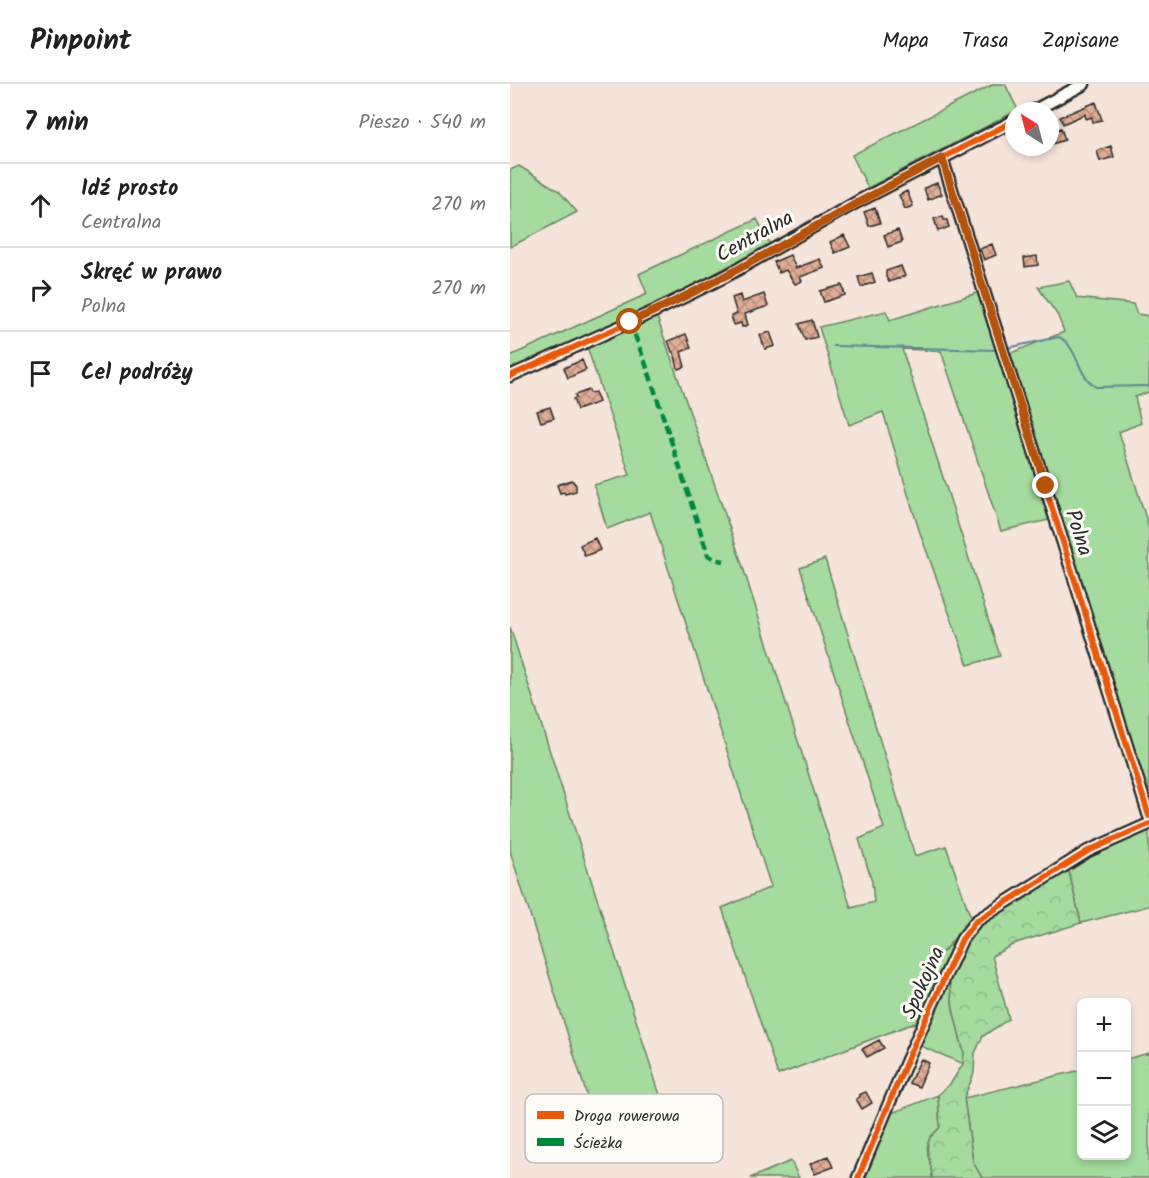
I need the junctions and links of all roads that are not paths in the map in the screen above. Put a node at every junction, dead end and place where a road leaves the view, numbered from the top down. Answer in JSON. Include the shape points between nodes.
{"nodes":[{"id":1,"x":1084,"y":84,"type":"edge"},
{"id":2,"x":1050,"y":102,"type":"edge"},
{"id":3,"x":1005,"y":126,"type":"edge"},
{"id":4,"x":942,"y":158,"type":"junction"},
{"id":5,"x":510,"y":376,"type":"edge"},
{"id":6,"x":1149,"y":816,"type":"edge"},
{"id":7,"x":1149,"y":824,"type":"edge"},
{"id":8,"x":858,"y":1178,"type":"edge"}],
"edges":[{"from":1,"to":2,"type":"street"},
{"from":3,"to":4,"type":"street","name":"Centralna"},
{"from":4,"to":5,"type":"street","name":"Centralna","via":[[726,276]]},
{"from":4,"to":6,"type":"street","name":"Polna"},
{"from":7,"to":8,"type":"street","name":"Spokojna","via":[[1088,850],[976,921],[962,939]]}]}
